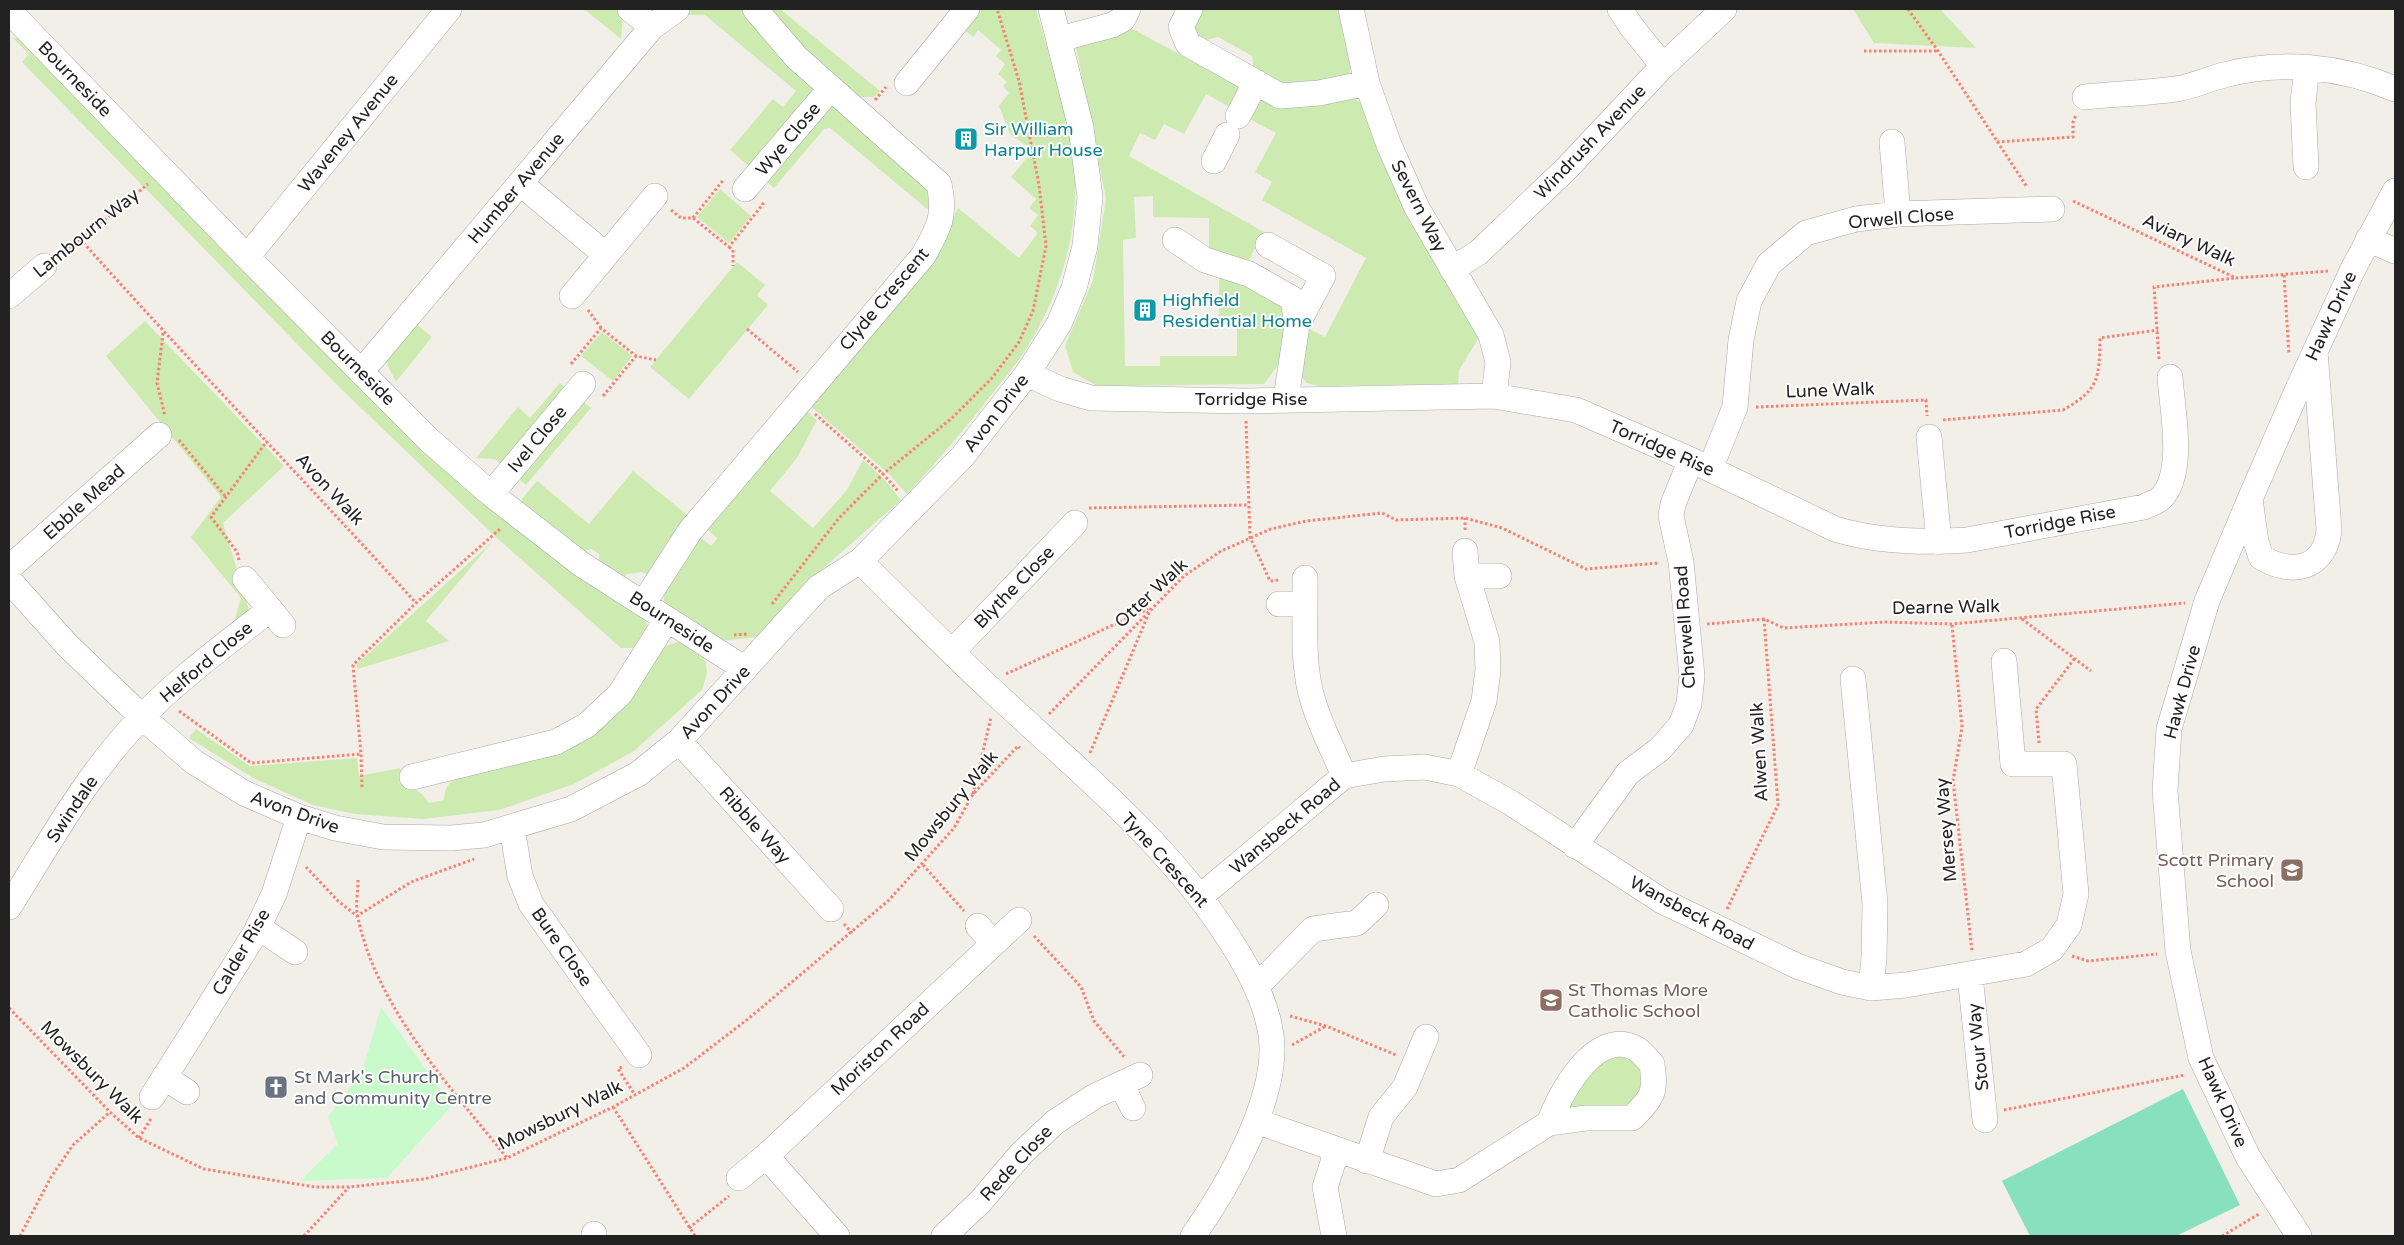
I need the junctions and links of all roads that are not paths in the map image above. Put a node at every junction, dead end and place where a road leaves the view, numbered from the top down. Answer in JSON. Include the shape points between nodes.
{"nodes":[{"id":1,"x":449,"y":9,"type":"edge"},
{"id":2,"x":630,"y":9,"type":"edge"},
{"id":3,"x":677,"y":9,"type":"edge"},
{"id":4,"x":755,"y":9,"type":"edge"},
{"id":5,"x":967,"y":9,"type":"edge"},
{"id":6,"x":1051,"y":9,"type":"edge"},
{"id":7,"x":1128,"y":9,"type":"edge"},
{"id":8,"x":1190,"y":9,"type":"edge"},
{"id":9,"x":1351,"y":9,"type":"edge"},
{"id":10,"x":1620,"y":9,"type":"edge"},
{"id":11,"x":1724,"y":9,"type":"edge"},
{"id":12,"x":16,"y":15,"type":"edge"},
{"id":13,"x":652,"y":27,"type":"junction"},
{"id":14,"x":1060,"y":39,"type":"junction"},
{"id":15,"x":1664,"y":66,"type":"junction"},
{"id":16,"x":2307,"y":67,"type":"junction"},
{"id":17,"x":1256,"y":82,"type":"junction"},
{"id":18,"x":907,"y":83,"type":"dead end"},
{"id":19,"x":1367,"y":83,"type":"junction"},
{"id":20,"x":830,"y":89,"type":"junction"},
{"id":21,"x":2395,"y":89,"type":"edge"},
{"id":22,"x":2085,"y":97,"type":"road end"},
{"id":23,"x":1892,"y":142,"type":"dead end"},
{"id":24,"x":1214,"y":161,"type":"dead end"},
{"id":25,"x":2306,"y":167,"type":"dead end"},
{"id":26,"x":520,"y":183,"type":"junction"},
{"id":27,"x":745,"y":189,"type":"road end"},
{"id":28,"x":2395,"y":191,"type":"edge"},
{"id":29,"x":655,"y":196,"type":"dead end"},
{"id":30,"x":2043,"y":209,"type":"road end"},
{"id":31,"x":1898,"y":214,"type":"junction"},
{"id":32,"x":2368,"y":239,"type":"junction"},
{"id":33,"x":1175,"y":240,"type":"dead end"},
{"id":34,"x":1268,"y":245,"type":"dead end"},
{"id":35,"x":2395,"y":251,"type":"edge"},
{"id":36,"x":606,"y":255,"type":"junction"},
{"id":37,"x":247,"y":257,"type":"junction"},
{"id":38,"x":44,"y":266,"type":"road end"},
{"id":39,"x":1452,"y":269,"type":"junction"},
{"id":40,"x":9,"y":296,"type":"edge"},
{"id":41,"x":572,"y":296,"type":"dead end"},
{"id":42,"x":1297,"y":325,"type":"junction"},
{"id":43,"x":2315,"y":350,"type":"junction"},
{"id":44,"x":361,"y":372,"type":"junction"},
{"id":45,"x":1027,"y":374,"type":"junction"},
{"id":46,"x":2170,"y":377,"type":"dead end"},
{"id":47,"x":583,"y":384,"type":"road end"},
{"id":48,"x":1494,"y":396,"type":"junction"},
{"id":49,"x":1286,"y":399,"type":"junction"},
{"id":50,"x":166,"y":428,"type":"road end"},
{"id":51,"x":1933,"y":429,"type":"road end"},
{"id":52,"x":1701,"y":465,"type":"junction"},
{"id":53,"x":491,"y":494,"type":"junction"},
{"id":54,"x":2250,"y":499,"type":"junction"},
{"id":55,"x":1075,"y":522,"type":"road end"},
{"id":56,"x":1939,"y":542,"type":"junction"},
{"id":57,"x":1465,"y":551,"type":"dead end"},
{"id":58,"x":860,"y":561,"type":"junction"},
{"id":59,"x":9,"y":568,"type":"edge"},
{"id":60,"x":1467,"y":576,"type":"junction"},
{"id":61,"x":1499,"y":576,"type":"dead end"},
{"id":62,"x":1305,"y":578,"type":"road end"},
{"id":63,"x":245,"y":579,"type":"road end"},
{"id":64,"x":9,"y":580,"type":"edge"},
{"id":65,"x":643,"y":604,"type":"junction"},
{"id":66,"x":1278,"y":604,"type":"dead end"},
{"id":67,"x":1305,"y":604,"type":"junction"},
{"id":68,"x":668,"y":620,"type":"junction"},
{"id":69,"x":952,"y":652,"type":"junction"},
{"id":70,"x":2004,"y":661,"type":"dead end"},
{"id":71,"x":745,"y":669,"type":"junction"},
{"id":72,"x":1853,"y":679,"type":"dead end"},
{"id":73,"x":142,"y":716,"type":"junction"},
{"id":74,"x":678,"y":741,"type":"junction"},
{"id":75,"x":1459,"y":774,"type":"junction"},
{"id":76,"x":1344,"y":776,"type":"junction"},
{"id":77,"x":412,"y":777,"type":"dead end"},
{"id":78,"x":299,"y":817,"type":"junction"},
{"id":79,"x":512,"y":828,"type":"junction"},
{"id":80,"x":1575,"y":846,"type":"junction"},
{"id":81,"x":1202,"y":896,"type":"junction"},
{"id":82,"x":1376,"y":905,"type":"dead end"},
{"id":83,"x":9,"y":907,"type":"edge"},
{"id":84,"x":831,"y":909,"type":"dead end"},
{"id":85,"x":1019,"y":920,"type":"road end"},
{"id":86,"x":258,"y":927,"type":"junction"},
{"id":87,"x":295,"y":952,"type":"dead end"},
{"id":88,"x":1972,"y":974,"type":"junction"},
{"id":89,"x":1256,"y":987,"type":"junction"},
{"id":90,"x":1871,"y":988,"type":"junction"},
{"id":91,"x":1426,"y":1037,"type":"dead end"},
{"id":92,"x":639,"y":1055,"type":"dead end"},
{"id":93,"x":187,"y":1092,"type":"dead end"},
{"id":94,"x":1133,"y":1108,"type":"dead end"},
{"id":95,"x":1985,"y":1120,"type":"road end"},
{"id":96,"x":1256,"y":1121,"type":"junction"},
{"id":97,"x":1549,"y":1123,"type":"dead end"},
{"id":98,"x":1336,"y":1150,"type":"junction"},
{"id":99,"x":766,"y":1156,"type":"junction"},
{"id":100,"x":1367,"y":1161,"type":"junction"},
{"id":101,"x":739,"y":1178,"type":"road end"},
{"id":102,"x":837,"y":1236,"type":"edge"},
{"id":103,"x":944,"y":1236,"type":"edge"},
{"id":104,"x":1193,"y":1236,"type":"edge"},
{"id":105,"x":1334,"y":1236,"type":"edge"},
{"id":106,"x":2299,"y":1236,"type":"edge"}],
"edges":[{"from":1,"to":37,"type":"street","name":"Waveney Avenue"},
{"from":2,"to":13,"type":"street"},
{"from":3,"to":13,"type":"street","name":"Humber Avenue"},
{"from":4,"to":20,"type":"street","name":"Clyde Crescent","via":[[796,57]]},
{"from":5,"to":18,"type":"street"},
{"from":6,"to":14,"type":"street","name":"Avon Drive"},
{"from":7,"to":14,"type":"street","via":[[1123,19],[1112,25]]},
{"from":8,"to":17,"type":"street","via":[[1181,27],[1188,44]]},
{"from":9,"to":19,"type":"street","name":"Severn Way"},
{"from":10,"to":15,"type":"street"},
{"from":11,"to":15,"type":"street","name":"Windrush Avenue"},
{"from":12,"to":37,"type":"street","name":"Bourneside"},
{"from":13,"to":26,"type":"street","name":"Humber Avenue"},
{"from":14,"to":45,"type":"street","name":"Avon Drive","via":[[1081,128],[1090,196],[1085,246],[1074,288],[1059,324]]},
{"from":15,"to":39,"type":"street","name":"Windrush Avenue","via":[[1567,168],[1478,253]]},
{"from":16,"to":21,"type":"street","via":[[2345,72]]},
{"from":16,"to":22,"type":"street","via":[[2266,66],[2178,89]]},
{"from":16,"to":25,"type":"street","via":[[2303,103]]},
{"from":17,"to":19,"type":"street","via":[[1280,96],[1319,93]]},
{"from":17,"to":24,"type":"street"},
{"from":19,"to":39,"type":"street","name":"Severn Way","via":[[1389,145],[1417,208]]},
{"from":20,"to":27,"type":"street","name":"Wye Close"},
{"from":20,"to":65,"type":"street","name":"Clyde Crescent","via":[[939,184],[944,204],[938,231],[923,256],[690,531]]},
{"from":23,"to":31,"type":"street"},
{"from":26,"to":36,"type":"street"},
{"from":26,"to":44,"type":"street","name":"Humber Avenue"},
{"from":28,"to":32,"type":"street","name":"Hawk Drive"},
{"from":29,"to":36,"type":"street"},
{"from":30,"to":31,"type":"street","name":"Orwell Close"},
{"from":31,"to":52,"type":"street","name":"Orwell Close","via":[[1856,219],[1806,233],[1769,264],[1748,301],[1735,407]]},
{"from":32,"to":35,"type":"street"},
{"from":32,"to":43,"type":"street","name":"Hawk Drive"},
{"from":33,"to":42,"type":"street","via":[[1205,260],[1249,274],[1294,299]]},
{"from":34,"to":42,"type":"street","via":[[1323,276]]},
{"from":36,"to":41,"type":"street"},
{"from":37,"to":44,"type":"street","name":"Bourneside"},
{"from":38,"to":40,"type":"street","name":"Lambourn Way"},
{"from":39,"to":48,"type":"street","name":"Severn Way","via":[[1491,335],[1498,362]]},
{"from":42,"to":49,"type":"street"},
{"from":43,"to":54,"type":"street","name":"Hawk Drive"},
{"from":43,"to":54,"type":"street","via":[[2329,530],[2328,544],[2322,554],[2315,560],[2290,567],[2274,565],[2261,557]]},
{"from":44,"to":53,"type":"street","name":"Bourneside","via":[[429,440]]},
{"from":45,"to":49,"type":"street","name":"Torridge Rise","via":[[1060,389],[1092,398]]},
{"from":45,"to":58,"type":"street","name":"Avon Drive","via":[[962,457]]},
{"from":46,"to":56,"type":"street","name":"Torridge Rise","via":[[2176,460],[2171,480],[2161,498],[2144,506],[1967,540]]},
{"from":47,"to":53,"type":"street","name":"Ivel Close"},
{"from":48,"to":49,"type":"street","name":"Torridge Rise"},
{"from":48,"to":52,"type":"street","name":"Torridge Rise","via":[[1576,410]]},
{"from":50,"to":59,"type":"street","name":"Ebble Mead"},
{"from":51,"to":56,"type":"street"},
{"from":52,"to":56,"type":"street","name":"Torridge Rise","via":[[1835,529],[1854,535],[1908,542]]},
{"from":52,"to":80,"type":"street","name":"Cherwell Road","via":[[1672,504],[1671,516],[1681,562],[1692,676],[1689,704],[1680,725],[1660,749],[1628,773]]},
{"from":53,"to":65,"type":"street","name":"Bourneside","via":[[581,564]]},
{"from":54,"to":106,"type":"street","name":"Hawk Drive","via":[[2207,601],[2169,728],[2165,790],[2178,951],[2201,1058],[2248,1157]]},
{"from":55,"to":69,"type":"street","name":"Blythe Close"},
{"from":57,"to":60,"type":"street"},
{"from":58,"to":69,"type":"street","name":"Tyne Crescent"},
{"from":58,"to":71,"type":"street","name":"Avon Drive","via":[[819,587]]},
{"from":60,"to":61,"type":"street"},
{"from":60,"to":75,"type":"street","via":[[1487,642],[1488,670],[1484,702]]},
{"from":62,"to":67,"type":"street"},
{"from":63,"to":73,"type":"street","name":"Helford Close","via":[[277,617]]},
{"from":64,"to":73,"type":"street","name":"Avon Drive","via":[[67,645]]},
{"from":65,"to":68,"type":"street","name":"Bourneside"},
{"from":66,"to":67,"type":"street"},
{"from":67,"to":76,"type":"street","via":[[1307,670],[1312,700]]},
{"from":68,"to":71,"type":"street","name":"Bourneside"},
{"from":68,"to":77,"type":"street","via":[[620,694],[587,726],[556,742]]},
{"from":69,"to":81,"type":"street","name":"Tyne Crescent","via":[[1147,835]]},
{"from":70,"to":88,"type":"street","name":"Wansbeck Road","via":[[2013,764],[2053,764],[2076,894],[2069,925],[2052,949],[2026,964]]},
{"from":71,"to":74,"type":"street","name":"Avon Drive"},
{"from":72,"to":90,"type":"street","via":[[1875,904]]},
{"from":73,"to":78,"type":"street","name":"Avon Drive","via":[[194,762],[244,793]]},
{"from":73,"to":83,"type":"street","name":"Swindale","via":[[117,744],[80,796]]},
{"from":74,"to":79,"type":"street","name":"Avon Drive","via":[[638,774],[580,804]]},
{"from":74,"to":84,"type":"street","name":"Ribble Way"},
{"from":75,"to":76,"type":"street","name":"Wansbeck Road","via":[[1425,767],[1384,768]]},
{"from":75,"to":80,"type":"street","name":"Wansbeck Road"},
{"from":76,"to":81,"type":"street","name":"Wansbeck Road"},
{"from":78,"to":79,"type":"street","name":"Avon Drive","via":[[383,837],[451,838]]},
{"from":78,"to":86,"type":"street","name":"Calder Rise","via":[[274,894]]},
{"from":79,"to":92,"type":"street","name":"Bure Close","via":[[520,876],[531,904]]},
{"from":80,"to":90,"type":"street","name":"Wansbeck Road","via":[[1662,901],[1717,929],[1796,966]]},
{"from":81,"to":89,"type":"street","name":"Tyne Crescent"},
{"from":82,"to":89,"type":"street","via":[[1357,923],[1313,929]]},
{"from":85,"to":99,"type":"street","name":"Moriston Road","via":[[986,934]]},
{"from":86,"to":87,"type":"street"},
{"from":86,"to":93,"type":"street","name":"Calder Rise","via":[[158,1087]]},
{"from":88,"to":90,"type":"street","name":"Wansbeck Road","via":[[1906,986]]},
{"from":88,"to":95,"type":"street","name":"Stour Way"},
{"from":89,"to":96,"type":"street","name":"Tyne Crescent","via":[[1271,1036],[1271,1056]]},
{"from":91,"to":100,"type":"street","via":[[1405,1087],[1382,1117]]},
{"from":94,"to":103,"type":"street","name":"Rede Close","via":[[1130,1080],[1095,1096],[1055,1122]]},
{"from":96,"to":98,"type":"street"},
{"from":96,"to":104,"type":"street","name":"Tyne Crescent","via":[[1229,1178]]},
{"from":97,"to":100,"type":"street","via":[[1458,1180],[1436,1184]]},
{"from":98,"to":100,"type":"street"},
{"from":98,"to":105,"type":"street","via":[[1325,1187]]},
{"from":99,"to":101,"type":"street","name":"Moriston Road"},
{"from":99,"to":102,"type":"street"}]}
